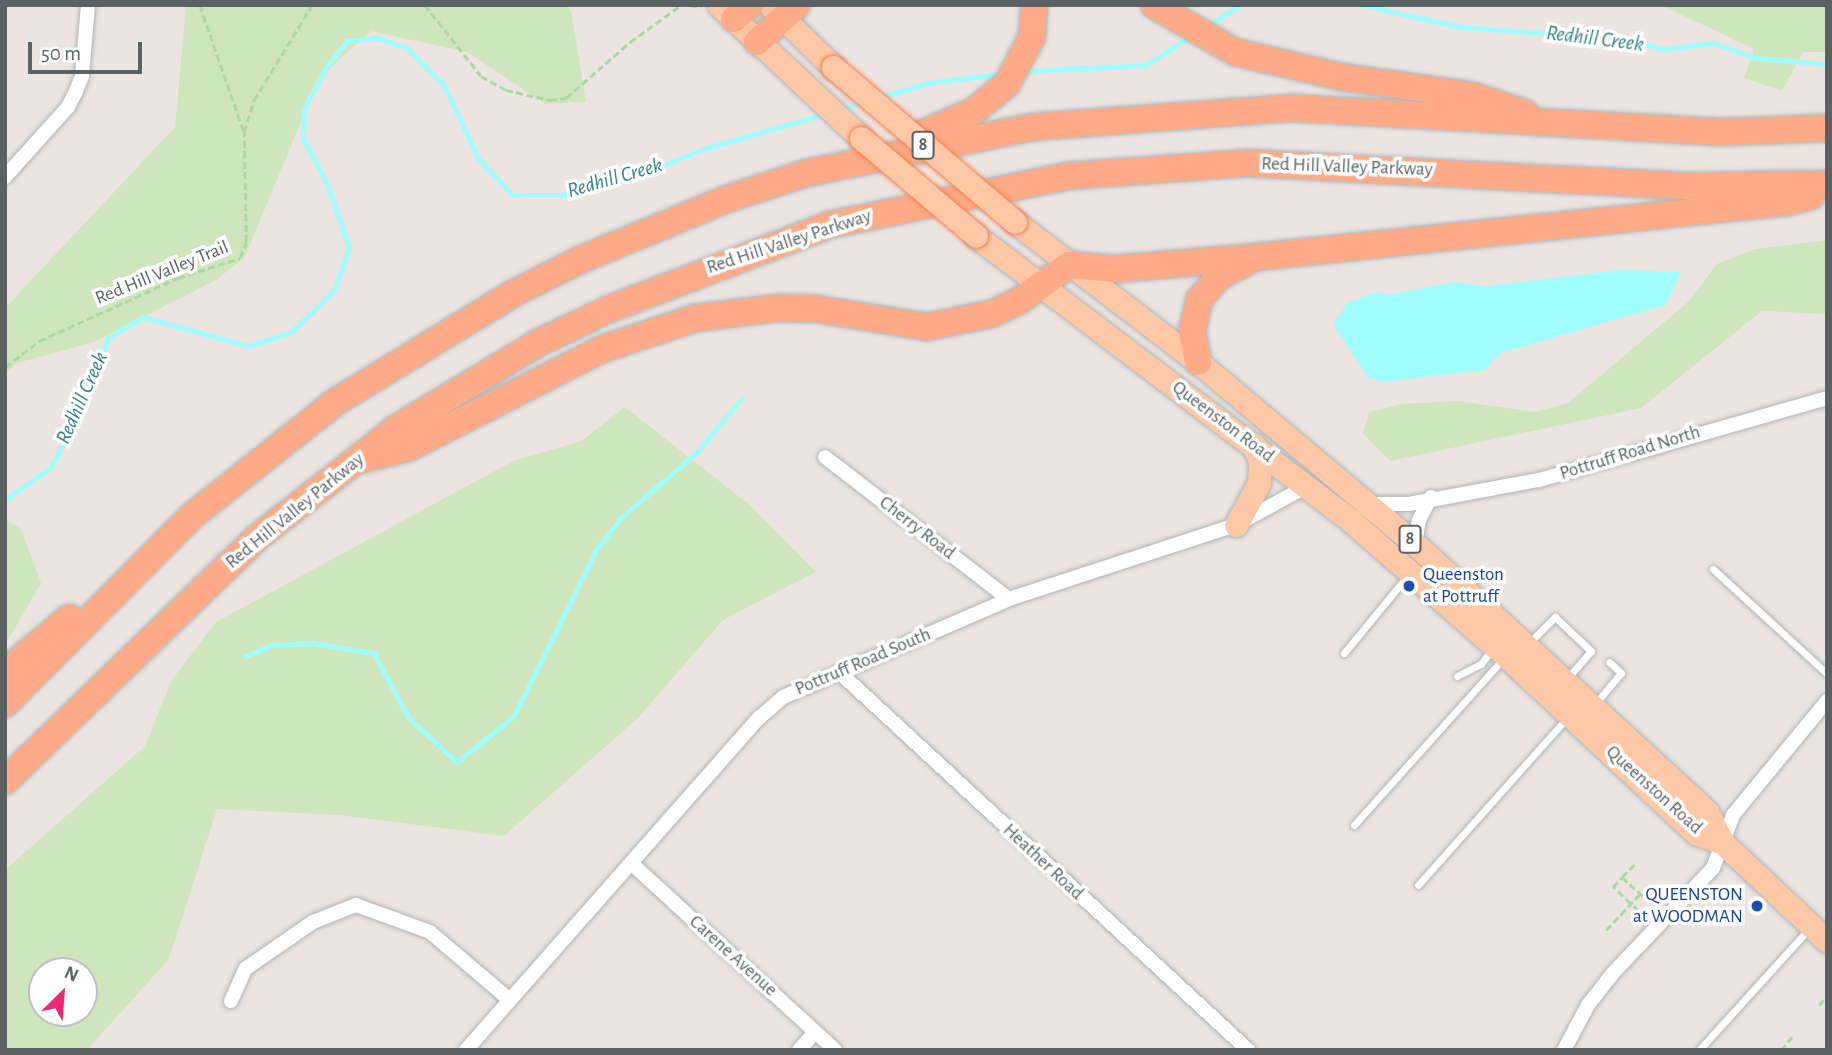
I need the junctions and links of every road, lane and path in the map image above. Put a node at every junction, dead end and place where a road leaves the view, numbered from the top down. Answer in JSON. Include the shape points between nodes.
{"nodes":[{"id":1,"x":88,"y":5,"type":"edge"},
{"id":2,"x":200,"y":5,"type":"edge"},
{"id":3,"x":312,"y":5,"type":"edge"},
{"id":4,"x":425,"y":5,"type":"edge"},
{"id":5,"x":681,"y":5,"type":"edge"},
{"id":6,"x":690,"y":5,"type":"edge"},
{"id":7,"x":704,"y":5,"type":"edge"},
{"id":8,"x":1034,"y":5,"type":"edge"},
{"id":9,"x":1154,"y":5,"type":"edge"},
{"id":10,"x":735,"y":10,"type":"edge"},
{"id":11,"x":783,"y":10,"type":"edge"},
{"id":12,"x":757,"y":42,"type":"junction"},
{"id":13,"x":1556,"y":124,"type":"junction"},
{"id":14,"x":1827,"y":128,"type":"edge"},
{"id":15,"x":244,"y":132,"type":"junction"},
{"id":16,"x":870,"y":157,"type":"junction"},
{"id":17,"x":5,"y":177,"type":"edge"},
{"id":18,"x":1827,"y":184,"type":"edge"},
{"id":19,"x":1827,"y":192,"type":"edge"},
{"id":20,"x":1256,"y":257,"type":"junction"},
{"id":21,"x":1069,"y":265,"type":"junction"},
{"id":22,"x":1038,"y":288,"type":"junction"},
{"id":23,"x":1198,"y":362,"type":"junction"},
{"id":24,"x":5,"y":367,"type":"edge"},
{"id":25,"x":1827,"y":398,"type":"edge"},
{"id":26,"x":1253,"y":444,"type":"junction"},
{"id":27,"x":825,"y":457,"type":"dead end"},
{"id":28,"x":357,"y":461,"type":"junction"},
{"id":29,"x":1307,"y":486,"type":"junction"},
{"id":30,"x":1431,"y":497,"type":"junction"},
{"id":31,"x":1368,"y":504,"type":"junction"},
{"id":32,"x":1236,"y":525,"type":"junction"},
{"id":33,"x":1415,"y":544,"type":"junction"},
{"id":34,"x":1713,"y":569,"type":"dead end"},
{"id":35,"x":1411,"y":572,"type":"junction"},
{"id":36,"x":1009,"y":599,"type":"junction"},
{"id":37,"x":100,"y":605,"type":"junction"},
{"id":38,"x":1527,"y":645,"type":"junction"},
{"id":39,"x":1500,"y":651,"type":"junction"},
{"id":40,"x":1344,"y":653,"type":"dead end"},
{"id":41,"x":1609,"y":662,"type":"dead end"},
{"id":42,"x":839,"y":671,"type":"junction"},
{"id":43,"x":5,"y":672,"type":"edge"},
{"id":44,"x":1827,"y":674,"type":"edge"},
{"id":45,"x":1457,"y":676,"type":"dead end"},
{"id":46,"x":1566,"y":680,"type":"junction"},
{"id":47,"x":1827,"y":701,"type":"edge"},
{"id":48,"x":5,"y":704,"type":"edge"},
{"id":49,"x":1594,"y":705,"type":"junction"},
{"id":50,"x":1570,"y":714,"type":"junction"},
{"id":51,"x":5,"y":781,"type":"edge"},
{"id":52,"x":1354,"y":825,"type":"dead end"},
{"id":53,"x":1723,"y":843,"type":"junction"},
{"id":54,"x":631,"y":863,"type":"junction"},
{"id":55,"x":1636,"y":863,"type":"dead end"},
{"id":56,"x":1622,"y":877,"type":"junction"},
{"id":57,"x":1418,"y":885,"type":"dead end"},
{"id":58,"x":1640,"y":894,"type":"junction"},
{"id":59,"x":1630,"y":904,"type":"junction"},
{"id":60,"x":1661,"y":923,"type":"junction"},
{"id":61,"x":1606,"y":930,"type":"dead end"},
{"id":62,"x":1819,"y":934,"type":"edge"},
{"id":63,"x":1827,"y":996,"type":"edge"},
{"id":64,"x":510,"y":1000,"type":"junction"},
{"id":65,"x":231,"y":1001,"type":"dead end"},
{"id":66,"x":1819,"y":1005,"type":"dead end"},
{"id":67,"x":815,"y":1032,"type":"junction"},
{"id":68,"x":1792,"y":1037,"type":"dead end"},
{"id":69,"x":466,"y":1050,"type":"edge"},
{"id":70,"x":799,"y":1050,"type":"edge"},
{"id":71,"x":835,"y":1050,"type":"edge"},
{"id":72,"x":1248,"y":1050,"type":"edge"},
{"id":73,"x":1564,"y":1050,"type":"edge"},
{"id":74,"x":1699,"y":1050,"type":"edge"},
{"id":75,"x":1781,"y":1050,"type":"edge"}],
"edges":[{"from":1,"to":17,"type":"street","via":[[82,76],[76,91],[68,107]]},
{"from":2,"to":15,"type":"path"},
{"from":3,"to":15,"type":"path","name":"Red Hill Valley Trail","via":[[254,100]]},
{"from":4,"to":5,"type":"path","via":[[481,76],[506,90],[550,100],[566,98]]},
{"from":6,"to":7,"type":"path","via":[[700,9]]},
{"from":8,"to":16,"type":"highway","via":[[1032,37],[1020,67],[995,95],[974,111]]},
{"from":9,"to":13,"type":"highway","via":[[1235,52],[1342,77],[1474,96]]},
{"from":10,"to":12,"type":"main road","name":"Queenston Road","number":"8"},
{"from":11,"to":12,"type":"highway"},
{"from":11,"to":21,"type":"main road","name":"Queenston Road","number":"8","bridge":true,"via":[[833,67]]},
{"from":12,"to":22,"type":"main road","name":"Queenston Road","number":"8","bridge":true},
{"from":13,"to":14,"type":"highway","via":[[1720,132]]},
{"from":13,"to":16,"type":"highway","via":[[1292,108],[1162,114],[1032,127]]},
{"from":15,"to":24,"type":"path","name":"Red Hill Valley Trail","via":[[246,242],[240,258],[178,278],[40,341]]},
{"from":16,"to":37,"type":"highway","via":[[727,199],[582,259],[502,300],[396,362],[283,440],[193,515]]},
{"from":18,"to":28,"type":"highway","name":"Red Hill Valley Parkway","via":[[1690,186],[1247,163],[1067,176],[998,188],[829,225],[653,290],[483,374],[397,428]]},
{"from":19,"to":20,"type":"highway","via":[[1787,202]]},
{"from":20,"to":21,"type":"highway","via":[[1114,269]]},
{"from":20,"to":23,"type":"highway","via":[[1218,277],[1199,300],[1192,331]]},
{"from":21,"to":22,"type":"highway"},
{"from":21,"to":23,"type":"main road","name":"Queenston Road","number":"8"},
{"from":22,"to":26,"type":"main road","name":"Queenston Road","number":"8"},
{"from":22,"to":28,"type":"highway","via":[[991,314],[927,327],[817,309],[778,308],[695,318],[636,334],[410,447]]},
{"from":23,"to":31,"type":"main road","name":"Queenston Road","number":"8"},
{"from":25,"to":30,"type":"street","name":"Pottruff Road North","via":[[1539,480]]},
{"from":26,"to":29,"type":"main road","name":"Queenston Road","number":"8"},
{"from":26,"to":32,"type":"main road","via":[[1260,461],[1259,483]]},
{"from":27,"to":36,"type":"street","name":"Cherry Road"},
{"from":28,"to":51,"type":"highway","name":"Red Hill Valley Parkway","via":[[257,537]]},
{"from":29,"to":32,"type":"street","name":"Pottruff Road South"},
{"from":29,"to":35,"type":"main road","name":"Queenston Road","number":"8"},
{"from":30,"to":31,"type":"street","name":"Pottruff Road North","via":[[1402,505]]},
{"from":30,"to":33,"type":"street","via":[[1419,520]]},
{"from":31,"to":33,"type":"main road","name":"Queenston Road","number":"8"},
{"from":32,"to":36,"type":"street","name":"Pottruff Road South"},
{"from":33,"to":38,"type":"main road","name":"Queenston Road","number":"8"},
{"from":34,"to":44,"type":"lane"},
{"from":35,"to":39,"type":"main road","name":"Queenston Road","number":"8"},
{"from":35,"to":40,"type":"lane"},
{"from":36,"to":42,"type":"street","name":"Pottruff Road South"},
{"from":37,"to":43,"type":"highway","via":[[66,620]]},
{"from":37,"to":48,"type":"highway"},
{"from":38,"to":46,"type":"main road","name":"Queenston Road","number":"8"},
{"from":38,"to":46,"type":"lane","via":[[1555,617],[1591,651]]},
{"from":39,"to":45,"type":"lane"},
{"from":39,"to":50,"type":"main road","name":"Queenston Road","number":"8"},
{"from":39,"to":52,"type":"lane"},
{"from":41,"to":49,"type":"lane","via":[[1621,673]]},
{"from":42,"to":54,"type":"street","name":"Pottruff Road South","via":[[783,697],[759,718]]},
{"from":42,"to":72,"type":"street","name":"Heather Road"},
{"from":46,"to":49,"type":"main road","name":"Queenston Road","number":"8"},
{"from":47,"to":53,"type":"street","via":[[1733,815]]},
{"from":49,"to":53,"type":"main road","name":"Queenston Road","number":"8","via":[[1707,812]]},
{"from":50,"to":53,"type":"main road","name":"Queenston Road","number":"8","via":[[1696,833]]},
{"from":50,"to":57,"type":"lane"},
{"from":53,"to":60,"type":"street","via":[[1713,868]]},
{"from":53,"to":62,"type":"main road","name":"Queenston Road","number":"8"},
{"from":54,"to":64,"type":"street","name":"Pottruff Road South"},
{"from":54,"to":67,"type":"street","name":"Carene Avenue"},
{"from":55,"to":56,"type":"path"},
{"from":56,"to":58,"type":"path"},
{"from":56,"to":59,"type":"path","via":[[1612,887]]},
{"from":58,"to":59,"type":"path"},
{"from":58,"to":60,"type":"path"},
{"from":59,"to":60,"type":"path"},
{"from":59,"to":61,"type":"path"},
{"from":60,"to":73,"type":"street","via":[[1588,1005]]},
{"from":62,"to":74,"type":"lane"},
{"from":63,"to":66,"type":"path"},
{"from":64,"to":65,"type":"street","via":[[430,932],[356,905],[313,922],[245,969]]},
{"from":64,"to":69,"type":"street","name":"Pottruff Road South"},
{"from":67,"to":70,"type":"street"},
{"from":67,"to":71,"type":"street","name":"Carene Avenue"},
{"from":68,"to":75,"type":"path"}]}
